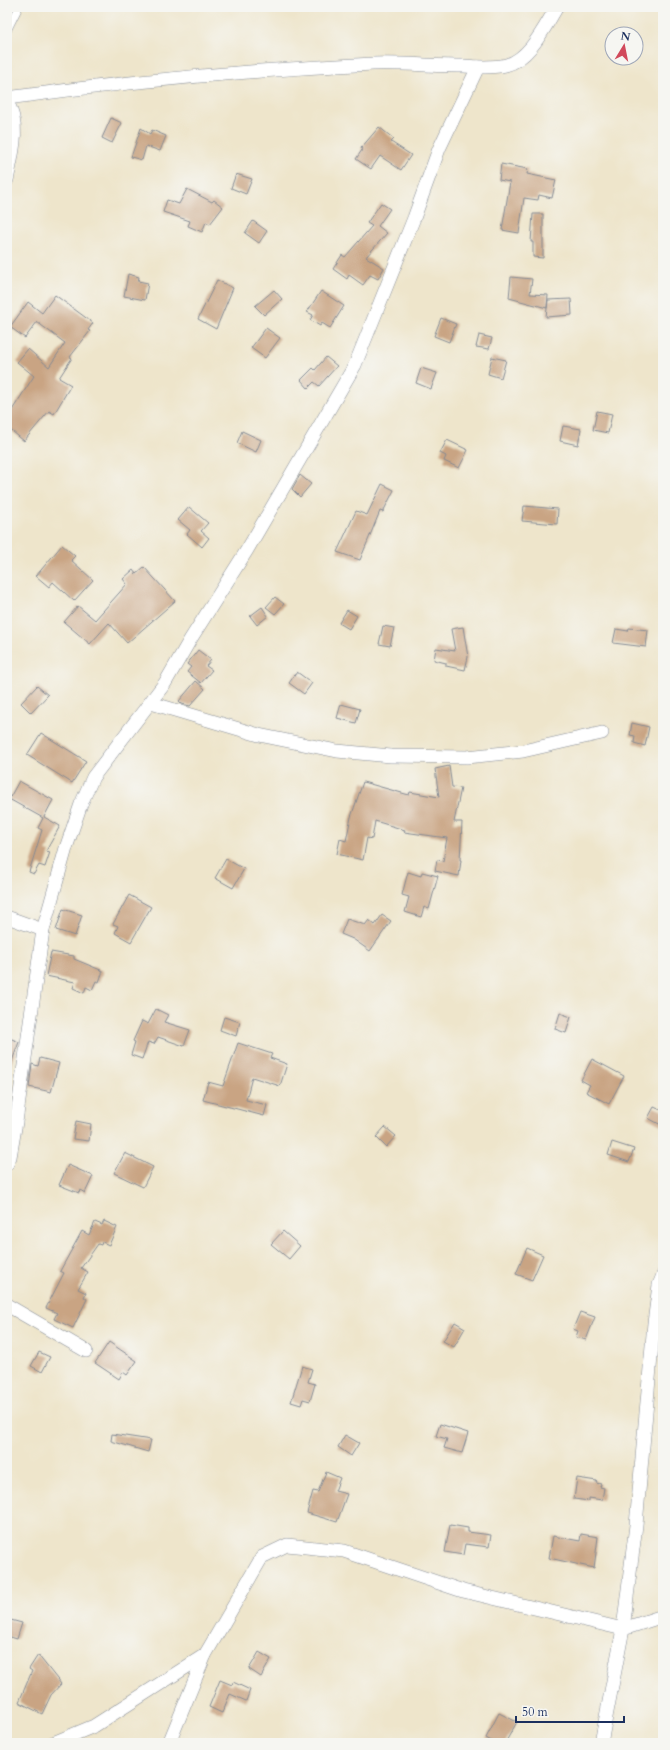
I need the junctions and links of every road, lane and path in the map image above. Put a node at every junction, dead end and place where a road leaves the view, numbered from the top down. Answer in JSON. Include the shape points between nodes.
{"nodes":[{"id":1,"x":19,"y":7,"type":"edge"},
{"id":2,"x":557,"y":7,"type":"edge"},
{"id":3,"x":7,"y":31,"type":"edge"},
{"id":4,"x":478,"y":67,"type":"junction"},
{"id":5,"x":7,"y":98,"type":"edge"},
{"id":6,"x":7,"y":102,"type":"edge"},
{"id":7,"x":7,"y":180,"type":"edge"},
{"id":8,"x":151,"y":702,"type":"junction"},
{"id":9,"x":602,"y":733,"type":"dead end"},
{"id":10,"x":7,"y":917,"type":"edge"},
{"id":11,"x":43,"y":930,"type":"junction"},
{"id":12,"x":8,"y":1159,"type":"edge"},
{"id":13,"x":663,"y":1275,"type":"edge"},
{"id":14,"x":7,"y":1305,"type":"edge"},
{"id":15,"x":86,"y":1351,"type":"dead end"},
{"id":16,"x":663,"y":1616,"type":"edge"},
{"id":17,"x":623,"y":1629,"type":"junction"},
{"id":18,"x":205,"y":1655,"type":"junction"},
{"id":19,"x":53,"y":1743,"type":"edge"},
{"id":20,"x":169,"y":1743,"type":"edge"},
{"id":21,"x":601,"y":1743,"type":"edge"}],
"edges":[{"from":1,"to":3,"type":"lane"},
{"from":2,"to":4,"type":"street","via":[[531,46],[519,59],[506,65]]},
{"from":4,"to":5,"type":"street","via":[[376,64],[239,72],[100,85]]},
{"from":4,"to":8,"type":"street","via":[[439,148],[355,365],[247,550]]},
{"from":6,"to":7,"type":"street","via":[[12,111],[14,126]]},
{"from":8,"to":9,"type":"street","via":[[259,735],[337,751],[391,756],[467,757],[523,751]]},
{"from":8,"to":11,"type":"street","via":[[93,777],[66,848]]},
{"from":10,"to":11,"type":"street"},
{"from":11,"to":12,"type":"street"},
{"from":13,"to":17,"type":"street","via":[[654,1323],[636,1525]]},
{"from":14,"to":15,"type":"street"},
{"from":16,"to":17,"type":"street"},
{"from":17,"to":18,"type":"street","via":[[463,1591],[344,1551],[287,1545],[262,1557]]},
{"from":17,"to":21,"type":"street"},
{"from":18,"to":19,"type":"street","via":[[94,1726]]},
{"from":18,"to":20,"type":"street"}]}
